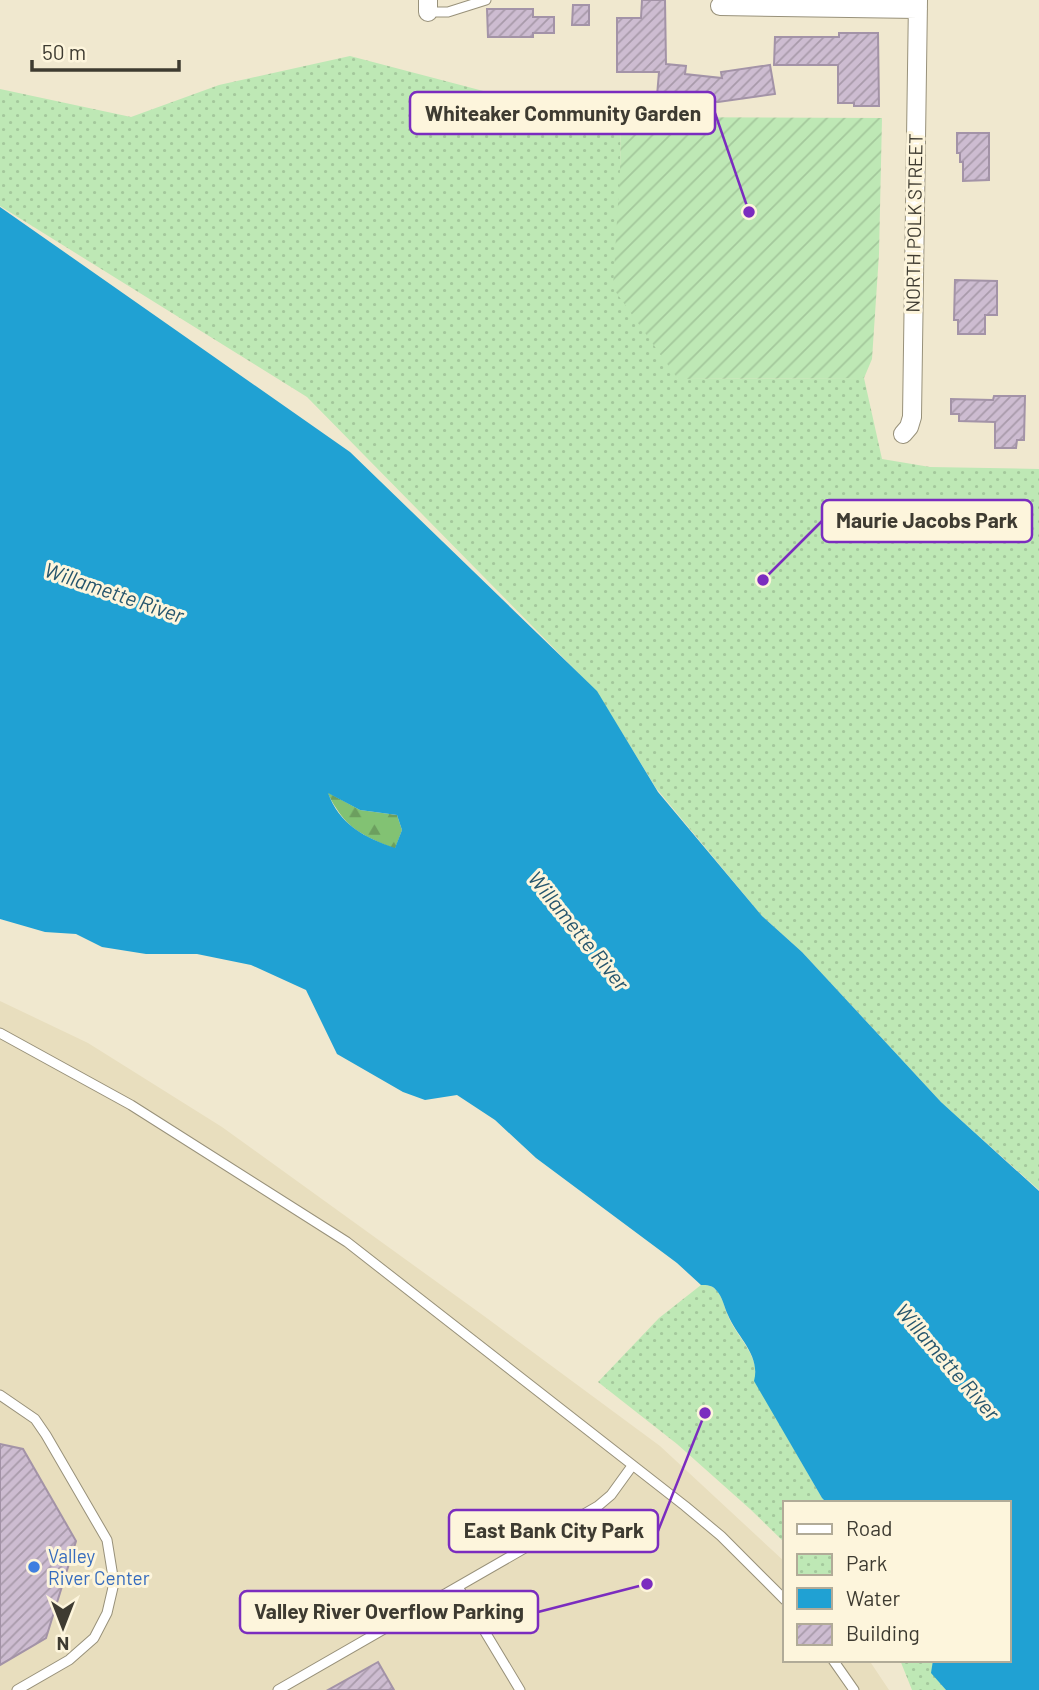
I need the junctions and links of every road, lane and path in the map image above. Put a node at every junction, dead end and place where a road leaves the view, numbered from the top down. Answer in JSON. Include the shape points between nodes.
{"nodes":[{"id":1,"x":486,"y":0,"type":"edge"},
{"id":2,"x":918,"y":5,"type":"edge"},
{"id":3,"x":428,"y":6,"type":"edge"},
{"id":4,"x":720,"y":6,"type":"dead end"},
{"id":5,"x":903,"y":435,"type":"dead end"},
{"id":6,"x":0,"y":1033,"type":"edge"},
{"id":7,"x":0,"y":1395,"type":"edge"},
{"id":8,"x":632,"y":1466,"type":"junction"},
{"id":9,"x":457,"y":1587,"type":"junction"},
{"id":10,"x":783,"y":1598,"type":"edge"},
{"id":11,"x":834,"y":1662,"type":"edge"},
{"id":12,"x":17,"y":1690,"type":"edge"},
{"id":13,"x":278,"y":1690,"type":"edge"},
{"id":14,"x":520,"y":1690,"type":"edge"},
{"id":15,"x":854,"y":1690,"type":"edge"}],
"edges":[{"from":1,"to":3,"type":"lane","via":[[448,12]]},
{"from":2,"to":4,"type":"street","name":"NORTH POLK STREET"},
{"from":2,"to":5,"type":"street","name":"NORTH POLK STREET","via":[[912,417]]},
{"from":6,"to":8,"type":"lane","via":[[131,1105],[347,1242]]},
{"from":7,"to":12,"type":"lane","via":[[35,1419],[46,1435],[107,1540],[114,1583],[107,1613],[94,1638],[69,1660]]},
{"from":8,"to":9,"type":"lane","via":[[605,1501]]},
{"from":8,"to":10,"type":"lane","via":[[721,1536]]},
{"from":9,"to":13,"type":"lane"},
{"from":9,"to":14,"type":"lane"},
{"from":11,"to":15,"type":"lane"}]}
